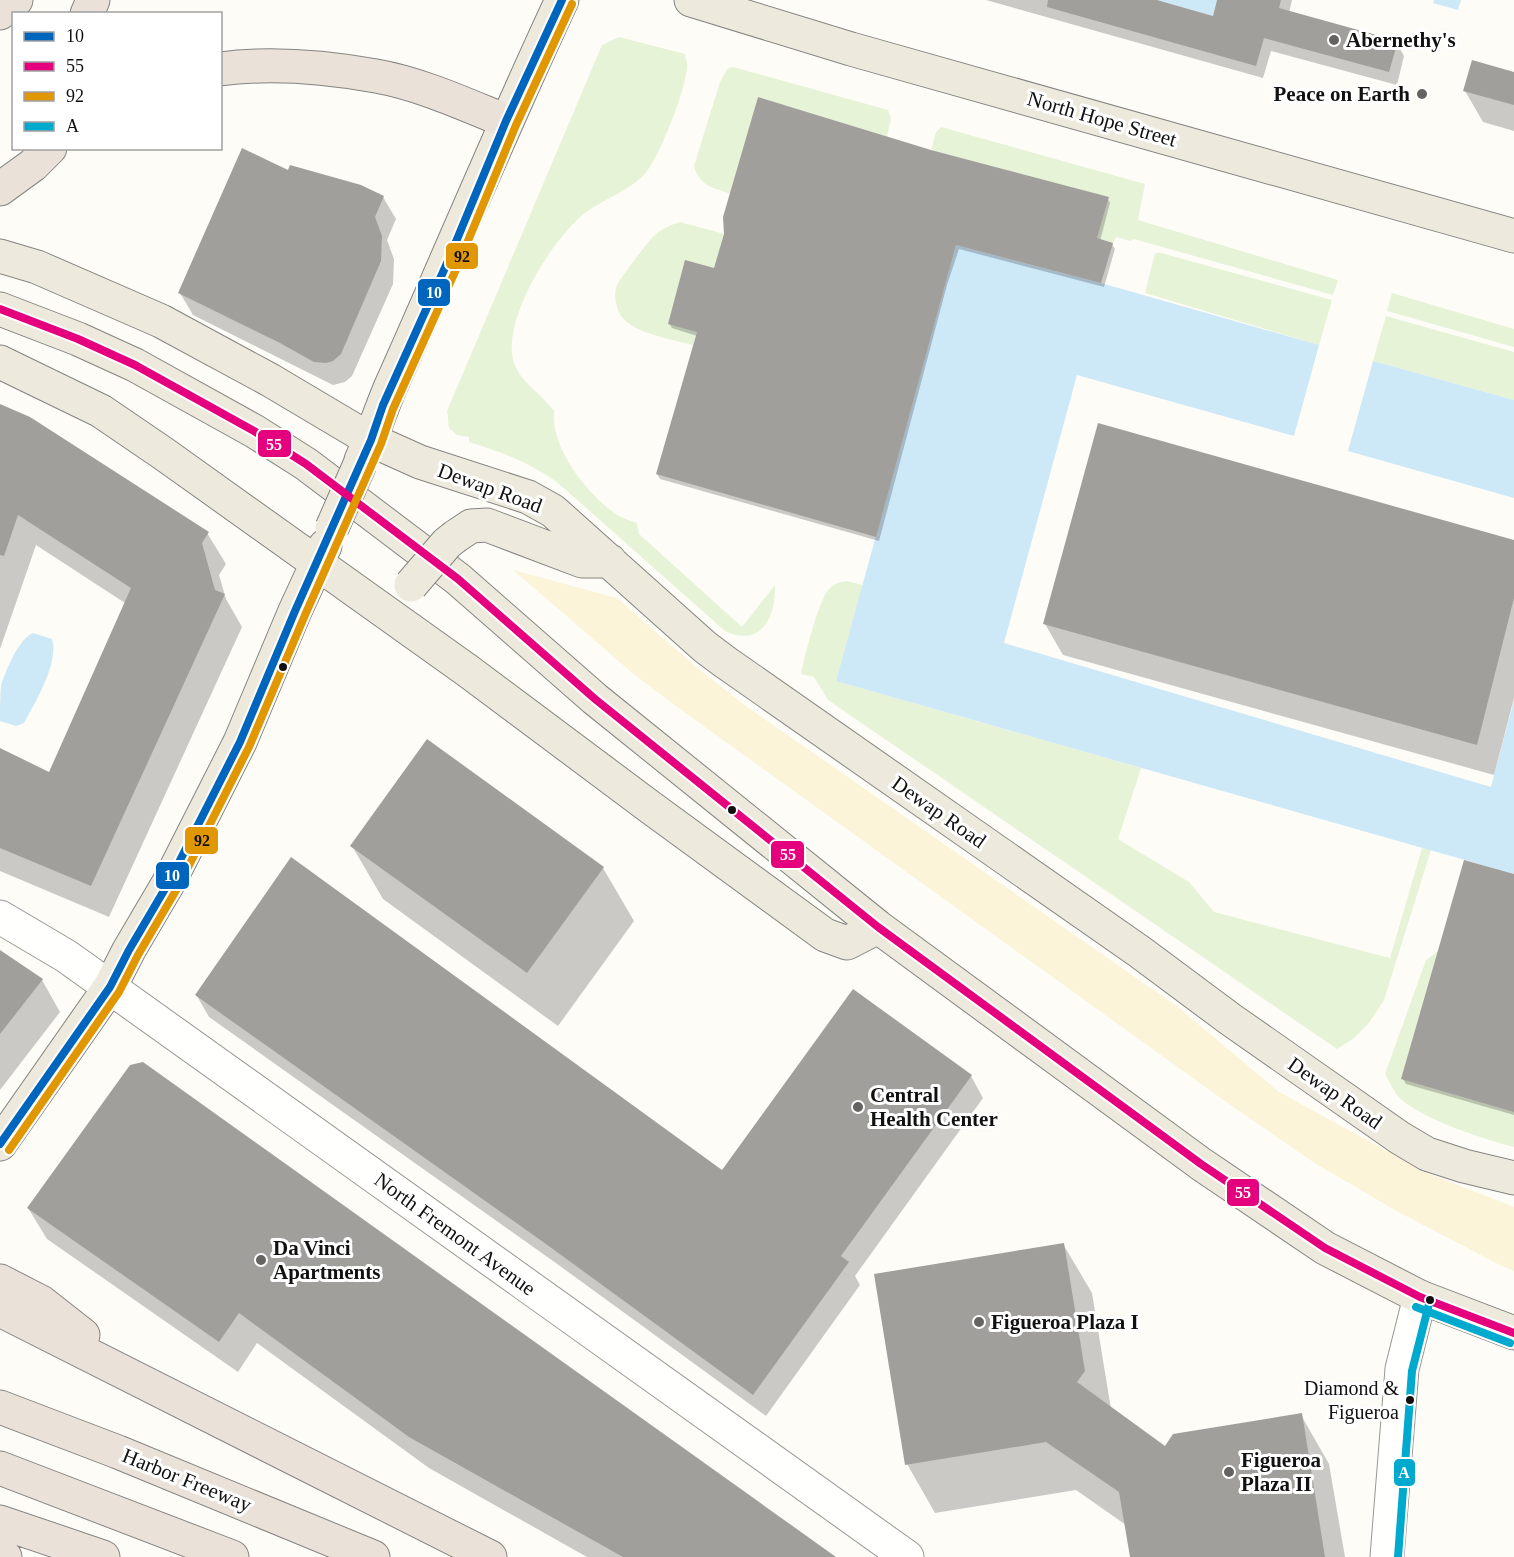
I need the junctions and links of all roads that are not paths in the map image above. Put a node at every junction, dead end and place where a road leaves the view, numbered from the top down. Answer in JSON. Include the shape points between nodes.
{"nodes":[{"id":1,"x":16,"y":0,"type":"edge"},
{"id":2,"x":562,"y":0,"type":"edge"},
{"id":3,"x":691,"y":0,"type":"edge"},
{"id":4,"x":0,"y":13,"type":"edge"},
{"id":5,"x":222,"y":69,"type":"edge"},
{"id":6,"x":506,"y":120,"type":"junction"},
{"id":7,"x":29,"y":154,"type":"edge"},
{"id":8,"x":0,"y":184,"type":"edge"},
{"id":9,"x":0,"y":189,"type":"edge"},
{"id":10,"x":1514,"y":236,"type":"edge"},
{"id":11,"x":0,"y":256,"type":"edge"},
{"id":12,"x":0,"y":309,"type":"edge"},
{"id":13,"x":0,"y":362,"type":"edge"},
{"id":14,"x":366,"y":452,"type":"junction"},
{"id":15,"x":610,"y":561,"type":"junction"},
{"id":16,"x":317,"y":564,"type":"junction"},
{"id":17,"x":406,"y":628,"type":"junction"},
{"id":18,"x":0,"y":917,"type":"edge"},
{"id":19,"x":878,"y":927,"type":"junction"},
{"id":20,"x":110,"y":987,"type":"junction"},
{"id":21,"x":0,"y":1144,"type":"edge"},
{"id":22,"x":1514,"y":1178,"type":"edge"},
{"id":23,"x":0,"y":1281,"type":"edge"},
{"id":24,"x":1420,"y":1297,"type":"junction"},
{"id":25,"x":0,"y":1310,"type":"edge"},
{"id":26,"x":1514,"y":1333,"type":"edge"},
{"id":27,"x":142,"y":1380,"type":"junction"},
{"id":28,"x":0,"y":1407,"type":"edge"},
{"id":29,"x":0,"y":1468,"type":"edge"},
{"id":30,"x":0,"y":1521,"type":"edge"},
{"id":31,"x":0,"y":1555,"type":"edge"},
{"id":32,"x":4,"y":1557,"type":"edge"},
{"id":33,"x":103,"y":1557,"type":"edge"},
{"id":34,"x":232,"y":1557,"type":"edge"},
{"id":35,"x":374,"y":1557,"type":"edge"},
{"id":36,"x":490,"y":1557,"type":"edge"},
{"id":37,"x":907,"y":1557,"type":"edge"},
{"id":38,"x":1388,"y":1557,"type":"edge"}],
"edges":[{"from":1,"to":4,"type":"highway"},
{"from":2,"to":6,"type":"main road"},
{"from":3,"to":10,"type":"main road","name":"North Hope Street"},
{"from":5,"to":6,"type":"highway","via":[[289,65],[377,76]]},
{"from":6,"to":14,"type":"main road"},
{"from":7,"to":8,"type":"highway"},
{"from":7,"to":9,"type":"highway"},
{"from":11,"to":14,"type":"main road","name":"Dewap Road","via":[[37,267],[161,321],[270,380]]},
{"from":12,"to":19,"type":"main road","via":[[135,365],[306,464],[458,579],[595,699]]},
{"from":13,"to":16,"type":"main road","via":[[101,411]]},
{"from":14,"to":15,"type":"main road","name":"Dewap Road","via":[[420,462],[528,497],[553,511]]},
{"from":14,"to":16,"type":"main road","bridge":true},
{"from":15,"to":17,"type":"main road","bridge":true,"via":[[582,561],[487,525],[471,526],[447,543],[411,585],[404,600]]},
{"from":15,"to":22,"type":"main road","name":"Dewap Road","via":[[725,662],[1400,1138],[1427,1154]]},
{"from":16,"to":17,"type":"main road"},
{"from":16,"to":20,"type":"main road","via":[[240,742]]},
{"from":17,"to":19,"type":"main road","via":[[825,935],[847,943]]},
{"from":18,"to":20,"type":"street","name":"North Fremont Avenue"},
{"from":19,"to":24,"type":"main road","via":[[1273,1214],[1325,1248]]},
{"from":20,"to":21,"type":"main road"},
{"from":20,"to":37,"type":"street","name":"North Fremont Avenue"},
{"from":23,"to":27,"type":"highway","via":[[41,1302]]},
{"from":24,"to":26,"type":"main road"},
{"from":24,"to":38,"type":"street","via":[[1402,1370]]},
{"from":25,"to":27,"type":"highway"},
{"from":27,"to":36,"type":"highway"},
{"from":28,"to":35,"type":"highway","name":"Harbor Freeway"},
{"from":29,"to":34,"type":"highway"},
{"from":30,"to":33,"type":"highway"},
{"from":31,"to":32,"type":"highway"}]}
